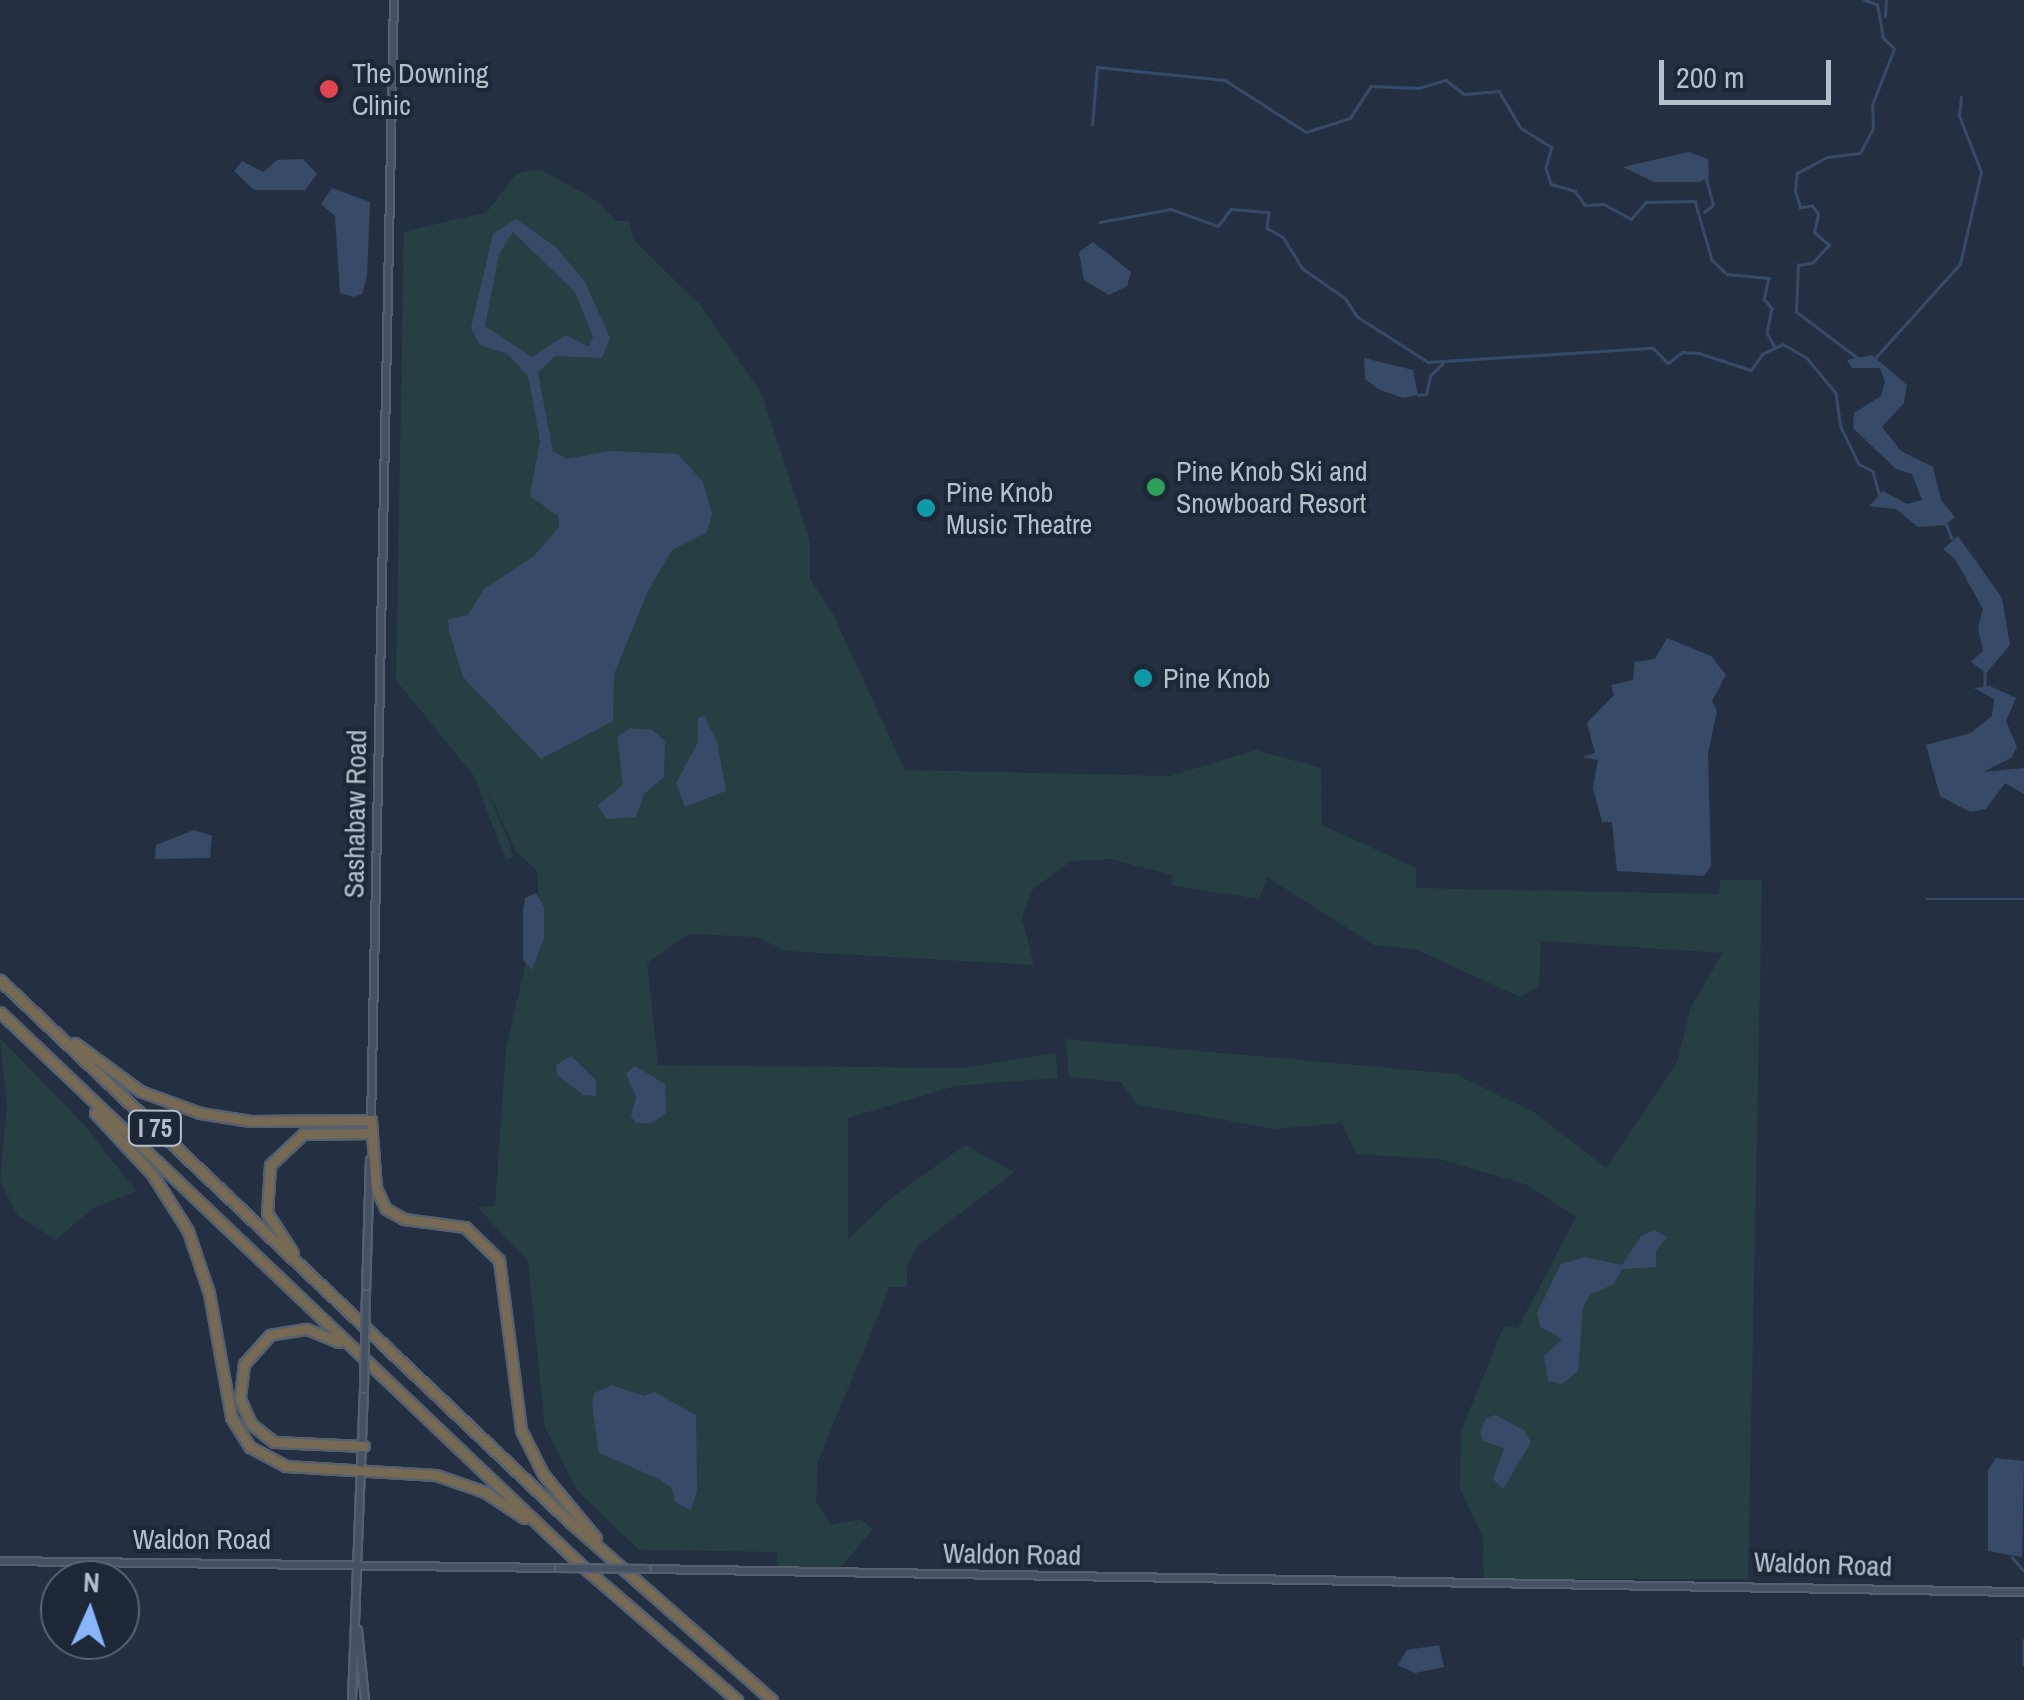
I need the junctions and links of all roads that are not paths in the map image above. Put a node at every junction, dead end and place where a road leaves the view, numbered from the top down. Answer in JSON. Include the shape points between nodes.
{"nodes":[{"id":1,"x":394,"y":0,"type":"edge"},
{"id":2,"x":0,"y":980,"type":"edge"},
{"id":3,"x":30,"y":1008,"type":"junction"},
{"id":4,"x":0,"y":1012,"type":"edge"},
{"id":5,"x":75,"y":1087,"type":"junction"},
{"id":6,"x":372,"y":1120,"type":"junction"},
{"id":7,"x":371,"y":1133,"type":"junction"},
{"id":8,"x":310,"y":1275,"type":"junction"},
{"id":9,"x":354,"y":1351,"type":"junction"},
{"id":10,"x":364,"y":1446,"type":"junction"},
{"id":11,"x":363,"y":1469,"type":"junction"},
{"id":12,"x":609,"y":1554,"type":"junction"},
{"id":13,"x":574,"y":1558,"type":"junction"},
{"id":14,"x":0,"y":1561,"type":"edge"},
{"id":15,"x":358,"y":1564,"type":"junction"},
{"id":16,"x":2024,"y":1592,"type":"edge"},
{"id":17,"x":358,"y":1628,"type":"junction"},
{"id":18,"x":352,"y":1676,"type":"junction"},
{"id":19,"x":364,"y":1676,"type":"junction"},
{"id":20,"x":352,"y":1700,"type":"edge"},
{"id":21,"x":365,"y":1700,"type":"edge"},
{"id":22,"x":736,"y":1700,"type":"edge"},
{"id":23,"x":772,"y":1700,"type":"edge"}],
"edges":[{"from":1,"to":6,"type":"street","name":"Sashabaw Road"},
{"from":2,"to":3,"type":"highway","number":"I 75"},
{"from":3,"to":6,"type":"highway","via":[[124,1081],[178,1107],[250,1121]]},
{"from":3,"to":8,"type":"highway","number":"I 75"},
{"from":4,"to":5,"type":"highway","number":"I 75"},
{"from":5,"to":9,"type":"highway","number":"I 75"},
{"from":5,"to":11,"type":"highway","via":[[152,1174],[188,1231],[209,1292],[229,1409],[244,1440],[285,1466]]},
{"from":6,"to":7,"type":"street","name":"Sashabaw Road"},
{"from":6,"to":12,"type":"highway","via":[[376,1188],[386,1209],[404,1219],[465,1227],[499,1260],[521,1430],[543,1474]]},
{"from":7,"to":8,"type":"highway","via":[[303,1134],[270,1165],[267,1212]]},
{"from":7,"to":10,"type":"street","name":"Sashabaw Road","bridge":true},
{"from":8,"to":12,"type":"highway","number":"I 75"},
{"from":9,"to":10,"type":"highway","via":[[316,1331],[280,1331],[249,1356],[239,1389],[252,1424],[274,1442]]},
{"from":9,"to":13,"type":"highway","number":"I 75"},
{"from":10,"to":11,"type":"street","name":"Sashabaw Road"},
{"from":11,"to":13,"type":"highway","via":[[422,1472],[476,1488]]},
{"from":11,"to":15,"type":"street","name":"Sashabaw Road"},
{"from":12,"to":23,"type":"highway","number":"I 75"},
{"from":13,"to":22,"type":"highway","number":"I 75"},
{"from":14,"to":15,"type":"street","name":"Waldon Road"},
{"from":15,"to":16,"type":"street","name":"Waldon Road","bridge":true},
{"from":15,"to":17,"type":"street","name":"Sashabaw Road"},
{"from":17,"to":18,"type":"street","name":"Sashabaw Road"},
{"from":17,"to":19,"type":"street","name":"Sashabaw Road"},
{"from":18,"to":19,"type":"street"},
{"from":18,"to":20,"type":"street","name":"Sashabaw Road"},
{"from":19,"to":21,"type":"street","name":"Sashabaw Road"}]}
